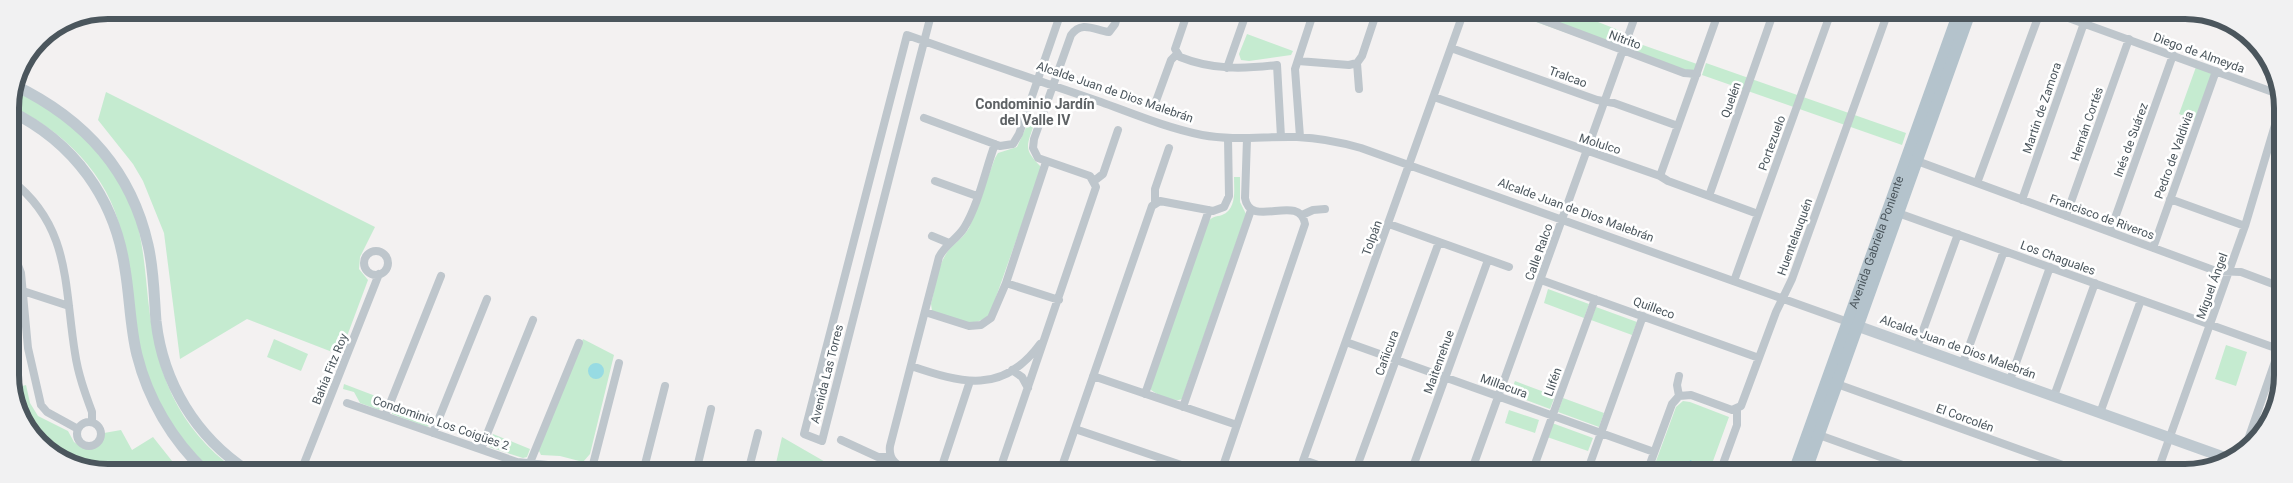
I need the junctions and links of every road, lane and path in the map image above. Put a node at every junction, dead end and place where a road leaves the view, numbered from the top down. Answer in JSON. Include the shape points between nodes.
{"nodes":[{"id":1,"x":930,"y":19,"type":"edge"},
{"id":2,"x":1057,"y":19,"type":"edge"},
{"id":3,"x":1117,"y":19,"type":"edge"},
{"id":4,"x":1185,"y":19,"type":"edge"},
{"id":5,"x":1244,"y":19,"type":"edge"},
{"id":6,"x":1311,"y":19,"type":"edge"},
{"id":7,"x":1374,"y":19,"type":"edge"},
{"id":8,"x":1461,"y":19,"type":"edge"},
{"id":9,"x":1540,"y":19,"type":"edge"},
{"id":10,"x":1634,"y":19,"type":"edge"},
{"id":11,"x":1716,"y":19,"type":"edge"},
{"id":12,"x":1772,"y":19,"type":"edge"},
{"id":13,"x":1828,"y":19,"type":"edge"},
{"id":14,"x":1885,"y":19,"type":"edge"},
{"id":15,"x":1954,"y":19,"type":"edge"},
{"id":16,"x":1968,"y":19,"type":"edge"},
{"id":17,"x":2037,"y":19,"type":"edge"},
{"id":18,"x":2072,"y":19,"type":"edge"},
{"id":19,"x":2084,"y":23,"type":"junction"},
{"id":20,"x":907,"y":35,"type":"joint"},
{"id":21,"x":2129,"y":39,"type":"junction"},
{"id":22,"x":924,"y":41,"type":"junction"},
{"id":23,"x":1451,"y":48,"type":"junction"},
{"id":24,"x":1624,"y":51,"type":"junction"},
{"id":25,"x":1176,"y":54,"type":"junction"},
{"id":26,"x":2173,"y":55,"type":"junction"},
{"id":27,"x":1298,"y":61,"type":"junction"},
{"id":28,"x":1357,"y":63,"type":"junction"},
{"id":29,"x":1227,"y":68,"type":"junction"},
{"id":30,"x":2216,"y":71,"type":"junction"},
{"id":31,"x":1697,"y":74,"type":"junction"},
{"id":32,"x":1037,"y":80,"type":"junction"},
{"id":33,"x":1053,"y":86,"type":"junction"},
{"id":34,"x":1359,"y":88,"type":"dead end"},
{"id":35,"x":21,"y":89,"type":"edge"},
{"id":36,"x":2273,"y":92,"type":"edge"},
{"id":37,"x":1434,"y":97,"type":"junction"},
{"id":38,"x":1156,"y":101,"type":"dead end"},
{"id":39,"x":1604,"y":101,"type":"junction"},
{"id":40,"x":19,"y":116,"type":"edge"},
{"id":41,"x":924,"y":118,"type":"dead end"},
{"id":42,"x":1678,"y":126,"type":"junction"},
{"id":43,"x":2274,"y":129,"type":"edge"},
{"id":44,"x":1118,"y":130,"type":"dead end"},
{"id":45,"x":1281,"y":137,"type":"junction"},
{"id":46,"x":1300,"y":137,"type":"junction"},
{"id":47,"x":1228,"y":138,"type":"junction"},
{"id":48,"x":1247,"y":139,"type":"junction"},
{"id":49,"x":995,"y":144,"type":"junction"},
{"id":50,"x":1169,"y":148,"type":"dead end"},
{"id":51,"x":1587,"y":150,"type":"junction"},
{"id":52,"x":1917,"y":161,"type":"junction"},
{"id":53,"x":1046,"y":162,"type":"junction"},
{"id":54,"x":1410,"y":165,"type":"junction"},
{"id":55,"x":1660,"y":176,"type":"junction"},
{"id":56,"x":935,"y":181,"type":"dead end"},
{"id":57,"x":1094,"y":181,"type":"junction"},
{"id":58,"x":1977,"y":183,"type":"junction"},
{"id":59,"x":19,"y":188,"type":"edge"},
{"id":60,"x":976,"y":196,"type":"junction"},
{"id":61,"x":1709,"y":196,"type":"junction"},
{"id":62,"x":2170,"y":199,"type":"junction"},
{"id":63,"x":2022,"y":200,"type":"junction"},
{"id":64,"x":1155,"y":202,"type":"junction"},
{"id":65,"x":1325,"y":209,"type":"dead end"},
{"id":66,"x":1209,"y":210,"type":"junction"},
{"id":67,"x":1251,"y":210,"type":"junction"},
{"id":68,"x":1898,"y":213,"type":"junction"},
{"id":69,"x":1758,"y":214,"type":"junction"},
{"id":70,"x":1302,"y":216,"type":"junction"},
{"id":71,"x":2066,"y":216,"type":"junction"},
{"id":72,"x":1562,"y":220,"type":"junction"},
{"id":73,"x":1389,"y":224,"type":"junction"},
{"id":74,"x":2245,"y":226,"type":"junction"},
{"id":75,"x":2110,"y":232,"type":"junction"},
{"id":76,"x":1958,"y":234,"type":"junction"},
{"id":77,"x":932,"y":236,"type":"dead end"},
{"id":78,"x":1439,"y":242,"type":"junction"},
{"id":79,"x":949,"y":243,"type":"junction"},
{"id":80,"x":2153,"y":248,"type":"junction"},
{"id":81,"x":2004,"y":251,"type":"junction"},
{"id":82,"x":1488,"y":260,"type":"junction"},
{"id":83,"x":19,"y":267,"type":"edge"},
{"id":84,"x":1509,"y":267,"type":"dead end"},
{"id":85,"x":2050,"y":267,"type":"junction"},
{"id":86,"x":2229,"y":272,"type":"junction"},
{"id":87,"x":379,"y":274,"type":"dead end"},
{"id":88,"x":441,"y":276,"type":"dead end"},
{"id":89,"x":1541,"y":280,"type":"junction"},
{"id":90,"x":1734,"y":282,"type":"junction"},
{"id":91,"x":1006,"y":283,"type":"junction"},
{"id":92,"x":2095,"y":283,"type":"junction"},
{"id":93,"x":2274,"y":284,"type":"edge"},
{"id":94,"x":23,"y":291,"type":"junction"},
{"id":95,"x":487,"y":298,"type":"dead end"},
{"id":96,"x":1595,"y":299,"type":"junction"},
{"id":97,"x":1783,"y":299,"type":"junction"},
{"id":98,"x":1059,"y":300,"type":"junction"},
{"id":99,"x":2141,"y":300,"type":"junction"},
{"id":100,"x":69,"y":306,"type":"junction"},
{"id":101,"x":924,"y":312,"type":"junction"},
{"id":102,"x":1643,"y":316,"type":"junction"},
{"id":103,"x":533,"y":320,"type":"dead end"},
{"id":104,"x":1853,"y":324,"type":"junction"},
{"id":105,"x":2210,"y":324,"type":"junction"},
{"id":106,"x":1046,"y":336,"type":"junction"},
{"id":107,"x":1346,"y":342,"type":"junction"},
{"id":108,"x":579,"y":343,"type":"dead end"},
{"id":109,"x":1917,"y":347,"type":"junction"},
{"id":110,"x":2274,"y":348,"type":"edge"},
{"id":111,"x":1759,"y":358,"type":"junction"},
{"id":112,"x":1396,"y":360,"type":"junction"},
{"id":113,"x":619,"y":363,"type":"dead end"},
{"id":114,"x":1963,"y":363,"type":"junction"},
{"id":115,"x":911,"y":366,"type":"junction"},
{"id":116,"x":2274,"y":367,"type":"edge"},
{"id":117,"x":1012,"y":370,"type":"junction"},
{"id":118,"x":1092,"y":376,"type":"junction"},
{"id":119,"x":1679,"y":376,"type":"dead end"},
{"id":120,"x":1446,"y":378,"type":"junction"},
{"id":121,"x":2010,"y":380,"type":"junction"},
{"id":122,"x":970,"y":382,"type":"junction"},
{"id":123,"x":1837,"y":384,"type":"junction"},
{"id":124,"x":665,"y":386,"type":"dead end"},
{"id":125,"x":1028,"y":388,"type":"junction"},
{"id":126,"x":1145,"y":394,"type":"junction"},
{"id":127,"x":1679,"y":396,"type":"junction"},
{"id":128,"x":2054,"y":396,"type":"junction"},
{"id":129,"x":1499,"y":397,"type":"junction"},
{"id":130,"x":347,"y":403,"type":"dead end"},
{"id":131,"x":1183,"y":407,"type":"junction"},
{"id":132,"x":711,"y":409,"type":"dead end"},
{"id":133,"x":1737,"y":410,"type":"junction"},
{"id":134,"x":2100,"y":413,"type":"junction"},
{"id":135,"x":385,"y":416,"type":"junction"},
{"id":136,"x":1552,"y":416,"type":"junction"},
{"id":137,"x":92,"y":422,"type":"junction"},
{"id":138,"x":1237,"y":425,"type":"junction"},
{"id":139,"x":1075,"y":428,"type":"junction"},
{"id":140,"x":78,"y":429,"type":"junction"},
{"id":141,"x":433,"y":433,"type":"junction"},
{"id":142,"x":758,"y":433,"type":"dead end"},
{"id":143,"x":1601,"y":433,"type":"junction"},
{"id":144,"x":1819,"y":435,"type":"junction"},
{"id":145,"x":2249,"y":437,"type":"edge"},
{"id":146,"x":2169,"y":438,"type":"junction"},
{"id":147,"x":841,"y":440,"type":"dead end"},
{"id":148,"x":481,"y":449,"type":"junction"},
{"id":149,"x":1654,"y":452,"type":"junction"},
{"id":150,"x":2221,"y":456,"type":"edge"},
{"id":151,"x":890,"y":457,"type":"junction"},
{"id":152,"x":1304,"y":460,"type":"junction"},
{"id":153,"x":198,"y":464,"type":"edge"},
{"id":154,"x":238,"y":464,"type":"edge"},
{"id":155,"x":303,"y":464,"type":"edge"},
{"id":156,"x":526,"y":464,"type":"edge"},
{"id":157,"x":529,"y":464,"type":"edge"},
{"id":158,"x":593,"y":464,"type":"edge"},
{"id":159,"x":645,"y":464,"type":"edge"},
{"id":160,"x":698,"y":464,"type":"edge"},
{"id":161,"x":750,"y":464,"type":"edge"},
{"id":162,"x":897,"y":464,"type":"edge"},
{"id":163,"x":943,"y":464,"type":"edge"},
{"id":164,"x":1002,"y":464,"type":"edge"},
{"id":165,"x":1063,"y":464,"type":"edge"},
{"id":166,"x":1179,"y":464,"type":"edge"},
{"id":167,"x":1224,"y":464,"type":"edge"},
{"id":168,"x":1302,"y":464,"type":"edge"},
{"id":169,"x":1315,"y":464,"type":"edge"},
{"id":170,"x":1358,"y":464,"type":"edge"},
{"id":171,"x":1414,"y":464,"type":"edge"},
{"id":172,"x":1474,"y":464,"type":"edge"},
{"id":173,"x":1535,"y":464,"type":"edge"},
{"id":174,"x":1590,"y":464,"type":"edge"},
{"id":175,"x":1650,"y":464,"type":"edge"},
{"id":176,"x":1723,"y":464,"type":"edge"},
{"id":177,"x":1797,"y":464,"type":"edge"},
{"id":178,"x":1808,"y":464,"type":"edge"},
{"id":179,"x":1900,"y":464,"type":"edge"},
{"id":180,"x":2060,"y":464,"type":"edge"},
{"id":181,"x":2160,"y":464,"type":"edge"}],
"edges":[{"from":1,"to":22,"type":"street","name":"Avenida Las Torres"},
{"from":2,"to":32,"type":"street"},
{"from":3,"to":33,"type":"street","via":[[1108,32],[1090,27],[1074,31]]},
{"from":4,"to":25,"type":"street"},
{"from":5,"to":29,"type":"street"},
{"from":6,"to":27,"type":"street"},
{"from":7,"to":28,"type":"street"},
{"from":8,"to":23,"type":"street","name":"Tolpán"},
{"from":9,"to":24,"type":"street","name":"Nitrito"},
{"from":10,"to":24,"type":"street","name":"Calle Ralco"},
{"from":11,"to":31,"type":"street"},
{"from":12,"to":61,"type":"street","name":"Quelén"},
{"from":13,"to":69,"type":"street","name":"Portezuelo"},
{"from":14,"to":97,"type":"street","name":"Huentelauquén"},
{"from":15,"to":104,"type":"main road","name":"Avenida Gabriela Poniente"},
{"from":16,"to":52,"type":"main road","name":"Avenida Gabriela Poniente"},
{"from":17,"to":58,"type":"street"},
{"from":18,"to":19,"type":"street","name":"Diego de Almeyda"},
{"from":19,"to":21,"type":"street","name":"Diego de Almeyda"},
{"from":19,"to":63,"type":"street","name":"Martín de Zamora"},
{"from":20,"to":22,"type":"street","name":"Alcalde Juan de Dios Malebrán"},
{"from":20,"to":22,"type":"street","name":"Avenida Las Torres","via":[[804,434],[822,441]]},
{"from":21,"to":26,"type":"street","name":"Diego de Almeyda"},
{"from":21,"to":71,"type":"street","name":"Hernán Cortés"},
{"from":22,"to":32,"type":"street","name":"Alcalde Juan de Dios Malebrán"},
{"from":23,"to":37,"type":"street","name":"Tolpán"},
{"from":23,"to":39,"type":"street","name":"Tralcao"},
{"from":24,"to":31,"type":"street","name":"Nitrito","via":[[1684,73]]},
{"from":24,"to":39,"type":"street","name":"Calle Ralco"},
{"from":25,"to":29,"type":"street","via":[[1202,66]]},
{"from":25,"to":38,"type":"street"},
{"from":26,"to":30,"type":"street","name":"Diego de Almeyda"},
{"from":26,"to":75,"type":"street","name":"Inés de Suárez"},
{"from":27,"to":28,"type":"street"},
{"from":27,"to":46,"type":"street","via":[[1295,78]]},
{"from":28,"to":34,"type":"street"},
{"from":29,"to":45,"type":"street","via":[[1277,65]]},
{"from":30,"to":36,"type":"street","name":"Diego de Almeyda"},
{"from":30,"to":62,"type":"street","name":"Pedro de Valdivia"},
{"from":31,"to":42,"type":"street"},
{"from":32,"to":33,"type":"street","name":"Alcalde Juan de Dios Malebrán"},
{"from":32,"to":49,"type":"street","via":[[1017,138],[1006,146]]},
{"from":33,"to":47,"type":"street","name":"Alcalde Juan de Dios Malebrán","via":[[1176,128]]},
{"from":33,"to":53,"type":"street","via":[[1033,144],[1036,155]]},
{"from":35,"to":154,"type":"main road","via":[[72,120],[105,154],[125,183],[148,242],[158,335],[172,383],[202,432]]},
{"from":37,"to":51,"type":"street","name":"Molulco"},
{"from":37,"to":54,"type":"street","name":"Tolpán"},
{"from":39,"to":42,"type":"street","name":"Tralcao"},
{"from":39,"to":51,"type":"street","name":"Calle Ralco"},
{"from":40,"to":153,"type":"main road","via":[[44,130],[69,151],[103,198],[120,242],[134,343],[146,384],[170,429]]},
{"from":41,"to":49,"type":"street"},
{"from":42,"to":55,"type":"street"},
{"from":43,"to":74,"type":"street","name":"Miguel Ángel"},
{"from":44,"to":57,"type":"street","via":[[1103,174]]},
{"from":45,"to":46,"type":"street","name":"Alcalde Juan de Dios Malebrán"},
{"from":45,"to":48,"type":"street","name":"Alcalde Juan de Dios Malebrán"},
{"from":46,"to":54,"type":"street","name":"Alcalde Juan de Dios Malebrán","via":[[1348,144]]},
{"from":47,"to":48,"type":"street","name":"Alcalde Juan de Dios Malebrán"},
{"from":47,"to":66,"type":"street","via":[[1229,199],[1222,209]]},
{"from":48,"to":67,"type":"street","via":[[1245,198]]},
{"from":49,"to":60,"type":"street"},
{"from":50,"to":64,"type":"street","via":[[1155,189]]},
{"from":51,"to":55,"type":"street","name":"Molulco"},
{"from":51,"to":72,"type":"street","name":"Calle Ralco"},
{"from":52,"to":58,"type":"street","name":"Francisco de Riveros"},
{"from":52,"to":68,"type":"main road","name":"Avenida Gabriela Poniente"},
{"from":53,"to":57,"type":"street","via":[[1086,175]]},
{"from":53,"to":91,"type":"street"},
{"from":54,"to":72,"type":"street","name":"Alcalde Juan de Dios Malebrán"},
{"from":54,"to":73,"type":"street","name":"Tolpán"},
{"from":55,"to":61,"type":"street","name":"Molulco"},
{"from":56,"to":60,"type":"street"},
{"from":57,"to":98,"type":"street","via":[[1095,191]]},
{"from":58,"to":63,"type":"street","name":"Francisco de Riveros"},
{"from":59,"to":100,"type":"street","via":[[36,204],[52,228],[64,264]]},
{"from":60,"to":79,"type":"street","via":[[964,228]]},
{"from":61,"to":69,"type":"street","name":"Molulco"},
{"from":62,"to":74,"type":"street"},
{"from":62,"to":80,"type":"street","name":"Pedro de Valdivia"},
{"from":63,"to":71,"type":"street","name":"Francisco de Riveros"},
{"from":64,"to":66,"type":"street"},
{"from":64,"to":118,"type":"street"},
{"from":65,"to":70,"type":"street","via":[[1313,210]]},
{"from":66,"to":126,"type":"street"},
{"from":67,"to":70,"type":"street","via":[[1293,210]]},
{"from":67,"to":131,"type":"street"},
{"from":68,"to":76,"type":"street","name":"Los Chaguales"},
{"from":68,"to":104,"type":"main road","name":"Avenida Gabriela Poniente"},
{"from":69,"to":90,"type":"street","name":"Portezuelo"},
{"from":70,"to":138,"type":"street","via":[[1304,229]]},
{"from":71,"to":75,"type":"street","name":"Francisco de Riveros"},
{"from":72,"to":89,"type":"street","name":"Calle Ralco"},
{"from":72,"to":90,"type":"street","name":"Alcalde Juan de Dios Malebrán"},
{"from":73,"to":78,"type":"street"},
{"from":73,"to":107,"type":"street","name":"Tolpán"},
{"from":74,"to":86,"type":"street","name":"Miguel Ángel"},
{"from":75,"to":80,"type":"street","name":"Francisco de Riveros"},
{"from":76,"to":81,"type":"street","name":"Los Chaguales"},
{"from":76,"to":109,"type":"street"},
{"from":77,"to":79,"type":"street"},
{"from":78,"to":82,"type":"street"},
{"from":78,"to":112,"type":"street","name":"Cañicura"},
{"from":79,"to":101,"type":"street","via":[[939,257]]},
{"from":80,"to":86,"type":"street","name":"Francisco de Riveros","via":[[2216,271]]},
{"from":81,"to":85,"type":"street","name":"Los Chaguales"},
{"from":81,"to":114,"type":"street"},
{"from":82,"to":84,"type":"street"},
{"from":82,"to":120,"type":"street","name":"Maitenrehue"},
{"from":83,"to":94,"type":"street"},
{"from":85,"to":92,"type":"street","name":"Los Chaguales"},
{"from":85,"to":121,"type":"street"},
{"from":86,"to":93,"type":"street","name":"Francisco de Riveros","via":[[2241,272]]},
{"from":86,"to":105,"type":"street","name":"Miguel Ángel"},
{"from":87,"to":155,"type":"street","name":"Bahía Fitz Roy"},
{"from":88,"to":135,"type":"street"},
{"from":89,"to":96,"type":"street","name":"Quilleco"},
{"from":89,"to":129,"type":"street","name":"Calle Ralco"},
{"from":90,"to":97,"type":"street","name":"Alcalde Juan de Dios Malebrán"},
{"from":91,"to":98,"type":"street"},
{"from":91,"to":101,"type":"street","via":[[994,314],[981,325],[969,326]]},
{"from":92,"to":99,"type":"street","name":"Los Chaguales"},
{"from":92,"to":128,"type":"street"},
{"from":94,"to":100,"type":"street"},
{"from":94,"to":140,"type":"street","via":[[28,348],[41,405],[47,412]]},
{"from":95,"to":141,"type":"street"},
{"from":96,"to":102,"type":"street","name":"Quilleco"},
{"from":96,"to":136,"type":"street","name":"Llifén"},
{"from":97,"to":104,"type":"street","name":"Alcalde Juan de Dios Malebrán"},
{"from":97,"to":111,"type":"street","name":"Huentelauquén"},
{"from":98,"to":106,"type":"street"},
{"from":99,"to":105,"type":"street","name":"Los Chaguales"},
{"from":99,"to":134,"type":"street"},
{"from":100,"to":137,"type":"street","via":[[75,355]]},
{"from":101,"to":115,"type":"street"},
{"from":102,"to":111,"type":"street","name":"Quilleco"},
{"from":102,"to":143,"type":"street"},
{"from":103,"to":148,"type":"street"},
{"from":104,"to":109,"type":"main road","name":"Alcalde Juan de Dios Malebrán"},
{"from":104,"to":123,"type":"main road","name":"Avenida Gabriela Poniente"},
{"from":104,"to":177,"type":"main road","name":"Avenida Gabriela Poniente"},
{"from":105,"to":110,"type":"street","name":"Los Chaguales"},
{"from":105,"to":146,"type":"street","name":"Miguel Ángel"},
{"from":106,"to":117,"type":"street","via":[[1027,359]]},
{"from":106,"to":125,"type":"street"},
{"from":107,"to":112,"type":"street","name":"Millacura"},
{"from":107,"to":152,"type":"street","name":"Tolpán"},
{"from":108,"to":157,"type":"street"},
{"from":109,"to":114,"type":"main road","name":"Alcalde Juan de Dios Malebrán"},
{"from":111,"to":133,"type":"street","name":"Huentelauquén"},
{"from":112,"to":120,"type":"street","name":"Millacura"},
{"from":112,"to":170,"type":"street","name":"Cañicura"},
{"from":113,"to":158,"type":"street"},
{"from":114,"to":121,"type":"main road","name":"Alcalde Juan de Dios Malebrán"},
{"from":115,"to":122,"type":"street"},
{"from":115,"to":151,"type":"street"},
{"from":116,"to":145,"type":"street"},
{"from":117,"to":122,"type":"street","via":[[991,379]]},
{"from":117,"to":125,"type":"street","via":[[1022,377]]},
{"from":118,"to":126,"type":"street"},
{"from":118,"to":139,"type":"street"},
{"from":119,"to":127,"type":"street"},
{"from":120,"to":129,"type":"street","name":"Millacura"},
{"from":120,"to":171,"type":"street","name":"Maitenrehue"},
{"from":121,"to":128,"type":"main road","name":"Alcalde Juan de Dios Malebrán"},
{"from":122,"to":163,"type":"street"},
{"from":123,"to":144,"type":"main road","name":"Avenida Gabriela Poniente"},
{"from":123,"to":180,"type":"street","name":"El Corcolén"},
{"from":124,"to":159,"type":"street"},
{"from":125,"to":164,"type":"street"},
{"from":126,"to":131,"type":"street"},
{"from":127,"to":133,"type":"street","via":[[1687,394]]},
{"from":127,"to":149,"type":"street","via":[[1673,401]]},
{"from":128,"to":134,"type":"main road","name":"Alcalde Juan de Dios Malebrán"},
{"from":129,"to":136,"type":"street","name":"Millacura"},
{"from":129,"to":172,"type":"street","name":"Calle Ralco"},
{"from":130,"to":135,"type":"street","name":"Condominio Los Coigües 2"},
{"from":131,"to":138,"type":"street"},
{"from":132,"to":160,"type":"street"},
{"from":133,"to":176,"type":"street","name":"Huentelauquén","via":[[1738,422]]},
{"from":134,"to":146,"type":"main road","name":"Alcalde Juan de Dios Malebrán"},
{"from":135,"to":141,"type":"street","name":"Condominio Los Coigües 2"},
{"from":136,"to":143,"type":"street","name":"Millacura"},
{"from":136,"to":173,"type":"street","name":"Llifén"},
{"from":137,"to":140,"type":"street","via":[[84,423]]},
{"from":137,"to":140,"type":"street","via":[[100,431],[96,443],[83,444],[78,437]]},
{"from":138,"to":167,"type":"street"},
{"from":139,"to":165,"type":"street"},
{"from":139,"to":166,"type":"street"},
{"from":141,"to":148,"type":"street","name":"Condominio Los Coigües 2"},
{"from":142,"to":161,"type":"street"},
{"from":143,"to":149,"type":"street","name":"Millacura"},
{"from":143,"to":174,"type":"street"},
{"from":144,"to":178,"type":"main road","name":"Avenida Gabriela Poniente"},
{"from":144,"to":179,"type":"street"},
{"from":146,"to":150,"type":"main road","name":"Alcalde Juan de Dios Malebrán"},
{"from":146,"to":181,"type":"street","name":"Miguel Ángel"},
{"from":147,"to":151,"type":"street","via":[[878,457]]},
{"from":148,"to":156,"type":"street","name":"Condominio Los Coigües 2"},
{"from":149,"to":175,"type":"street"},
{"from":151,"to":162,"type":"street"},
{"from":152,"to":168,"type":"street","name":"Tolpán"},
{"from":152,"to":169,"type":"street"}]}
